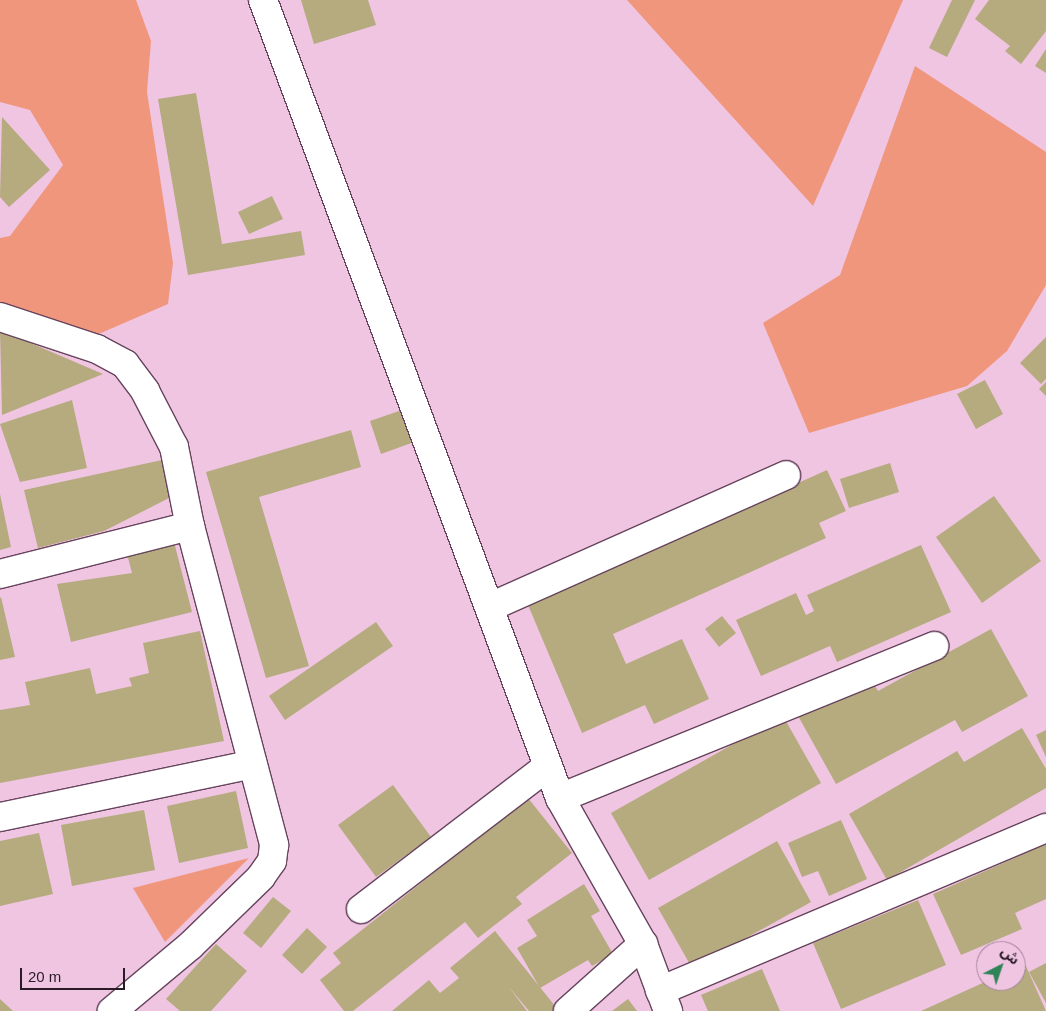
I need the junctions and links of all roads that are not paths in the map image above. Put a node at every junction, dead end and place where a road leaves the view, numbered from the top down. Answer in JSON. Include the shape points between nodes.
{"nodes":[{"id":1,"x":263,"y":0,"type":"edge"},
{"id":2,"x":0,"y":317,"type":"edge"},
{"id":3,"x":786,"y":475,"type":"dead end"},
{"id":4,"x":190,"y":526,"type":"junction"},
{"id":5,"x":0,"y":574,"type":"edge"},
{"id":6,"x":490,"y":607,"type":"junction"},
{"id":7,"x":934,"y":646,"type":"dead end"},
{"id":8,"x":253,"y":764,"type":"junction"},
{"id":9,"x":548,"y":766,"type":"junction"},
{"id":10,"x":560,"y":798,"type":"junction"},
{"id":11,"x":0,"y":816,"type":"edge"},
{"id":12,"x":1046,"y":828,"type":"edge"},
{"id":13,"x":361,"y":909,"type":"dead end"},
{"id":14,"x":643,"y":944,"type":"junction"},
{"id":15,"x":664,"y":1001,"type":"edge"},
{"id":16,"x":112,"y":1011,"type":"edge"},
{"id":17,"x":568,"y":1011,"type":"edge"}],
"edges":[{"from":1,"to":6,"type":"street"},
{"from":2,"to":4,"type":"street","via":[[97,350],[125,364],[145,390],[174,447]]},
{"from":3,"to":6,"type":"street"},
{"from":4,"to":5,"type":"street"},
{"from":4,"to":8,"type":"street"},
{"from":6,"to":9,"type":"street"},
{"from":7,"to":10,"type":"street"},
{"from":8,"to":11,"type":"street"},
{"from":8,"to":16,"type":"street","via":[[274,845],[272,861],[190,946]]},
{"from":9,"to":10,"type":"street"},
{"from":9,"to":13,"type":"street"},
{"from":10,"to":14,"type":"street"},
{"from":12,"to":15,"type":"street"},
{"from":14,"to":15,"type":"street"},
{"from":14,"to":17,"type":"street"}]}
